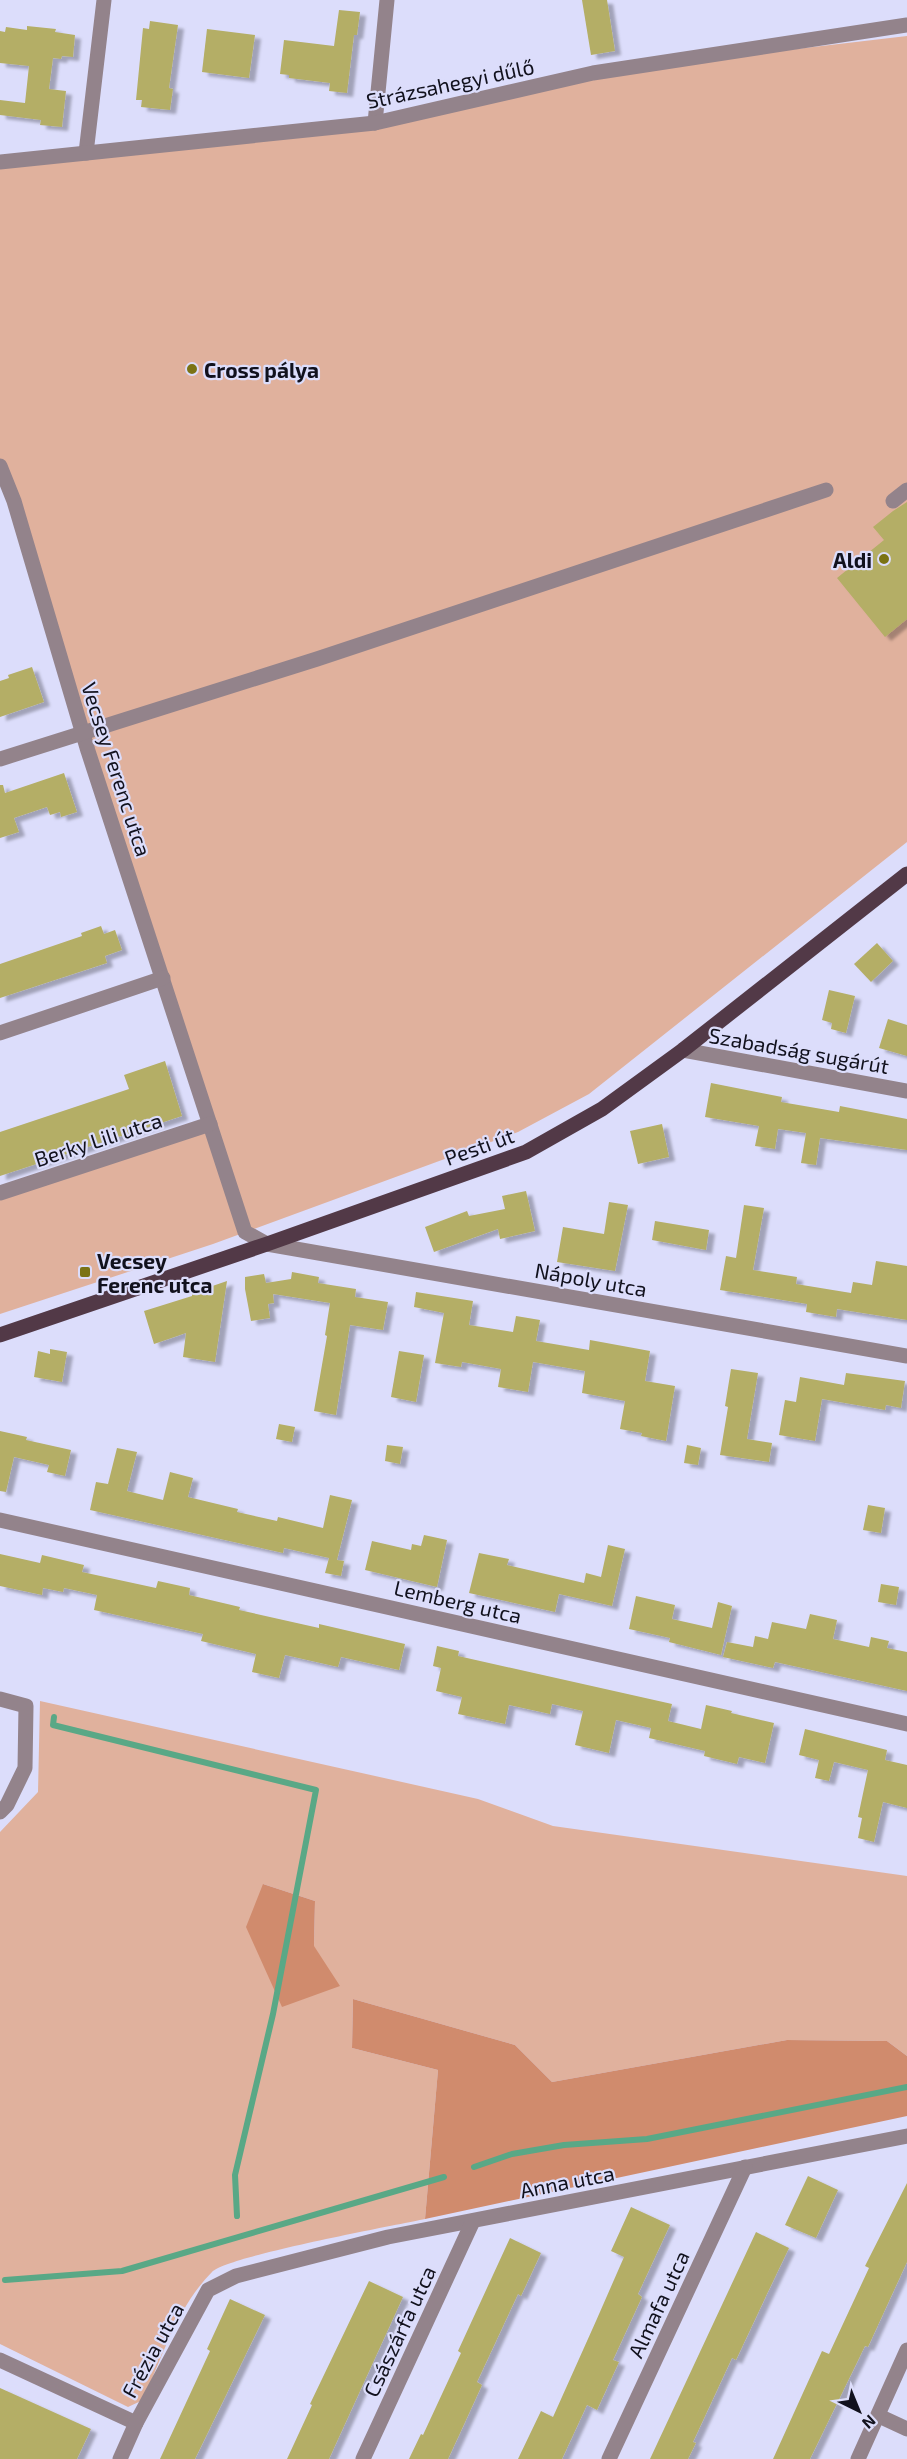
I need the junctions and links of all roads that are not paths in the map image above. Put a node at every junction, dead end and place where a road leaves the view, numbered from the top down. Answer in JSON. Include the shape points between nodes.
{"nodes":[{"id":1,"x":104,"y":0,"type":"edge"},
{"id":2,"x":387,"y":0,"type":"edge"},
{"id":3,"x":907,"y":26,"type":"edge"},
{"id":4,"x":375,"y":123,"type":"junction"},
{"id":5,"x":86,"y":153,"type":"junction"},
{"id":6,"x":0,"y":162,"type":"edge"},
{"id":7,"x":1,"y":475,"type":"edge"},
{"id":8,"x":826,"y":490,"type":"dead end"},
{"id":9,"x":907,"y":490,"type":"edge"},
{"id":10,"x":893,"y":501,"type":"dead end"},
{"id":11,"x":82,"y":732,"type":"junction"},
{"id":12,"x":0,"y":759,"type":"edge"},
{"id":13,"x":907,"y":874,"type":"edge"},
{"id":14,"x":163,"y":978,"type":"junction"},
{"id":15,"x":0,"y":1033,"type":"edge"},
{"id":16,"x":683,"y":1050,"type":"junction"},
{"id":17,"x":907,"y":1091,"type":"edge"},
{"id":18,"x":210,"y":1124,"type":"junction"},
{"id":19,"x":0,"y":1193,"type":"edge"},
{"id":20,"x":267,"y":1244,"type":"junction"},
{"id":21,"x":0,"y":1335,"type":"edge"},
{"id":22,"x":907,"y":1356,"type":"edge"},
{"id":23,"x":0,"y":1520,"type":"edge"},
{"id":24,"x":0,"y":1699,"type":"edge"},
{"id":25,"x":907,"y":1724,"type":"edge"},
{"id":26,"x":0,"y":1812,"type":"edge"},
{"id":27,"x":907,"y":2136,"type":"edge"},
{"id":28,"x":746,"y":2167,"type":"junction"},
{"id":29,"x":473,"y":2221,"type":"junction"},
{"id":30,"x":236,"y":2276,"type":"joint"},
{"id":31,"x":907,"y":2350,"type":"edge"},
{"id":32,"x":0,"y":2360,"type":"edge"},
{"id":33,"x":879,"y":2416,"type":"junction"},
{"id":34,"x":136,"y":2423,"type":"junction"},
{"id":35,"x":907,"y":2429,"type":"edge"},
{"id":36,"x":120,"y":2459,"type":"edge"},
{"id":37,"x":363,"y":2459,"type":"edge"},
{"id":38,"x":609,"y":2459,"type":"edge"},
{"id":39,"x":858,"y":2459,"type":"edge"}],
"edges":[{"from":1,"to":5,"type":"street"},
{"from":2,"to":4,"type":"street"},
{"from":3,"to":4,"type":"street","name":"Strázsahegyi dűlő","via":[[593,73]]},
{"from":4,"to":5,"type":"street","name":"Strázsahegyi dűlő"},
{"from":5,"to":6,"type":"street","name":"Strázsahegyi dűlő"},
{"from":7,"to":11,"type":"street","name":"Vecsey Ferenc utca","via":[[14,501]]},
{"from":8,"to":11,"type":"street","via":[[318,659]]},
{"from":9,"to":10,"type":"street"},
{"from":11,"to":12,"type":"street"},
{"from":11,"to":14,"type":"street","name":"Vecsey Ferenc utca"},
{"from":13,"to":16,"type":"main road","name":"Pesti út"},
{"from":14,"to":15,"type":"street"},
{"from":14,"to":18,"type":"street","name":"Vecsey Ferenc utca"},
{"from":16,"to":17,"type":"street","name":"Szabadság sugárút"},
{"from":16,"to":20,"type":"main road","name":"Pesti út","via":[[602,1109],[526,1152]]},
{"from":18,"to":19,"type":"street","name":"Berky Lili utca"},
{"from":18,"to":20,"type":"street","name":"Vecsey Ferenc utca","via":[[244,1232]]},
{"from":20,"to":21,"type":"main road","name":"Pesti út"},
{"from":20,"to":22,"type":"street","name":"Nápoly utca"},
{"from":23,"to":25,"type":"street","name":"Lemberg utca"},
{"from":24,"to":26,"type":"street","via":[[26,1706],[25,1768]]},
{"from":27,"to":28,"type":"street","name":"Anna utca"},
{"from":28,"to":29,"type":"street","name":"Anna utca"},
{"from":28,"to":38,"type":"street","name":"Almafa utca"},
{"from":29,"to":30,"type":"street","name":"Anna utca","via":[[388,2237]]},
{"from":29,"to":37,"type":"street","name":"Császárfa utca"},
{"from":30,"to":34,"type":"street","name":"Frézia utca","via":[[208,2290]]},
{"from":31,"to":33,"type":"street"},
{"from":32,"to":34,"type":"street"},
{"from":33,"to":35,"type":"street"},
{"from":33,"to":39,"type":"street"},
{"from":34,"to":36,"type":"street","name":"Frézia utca"}]}
